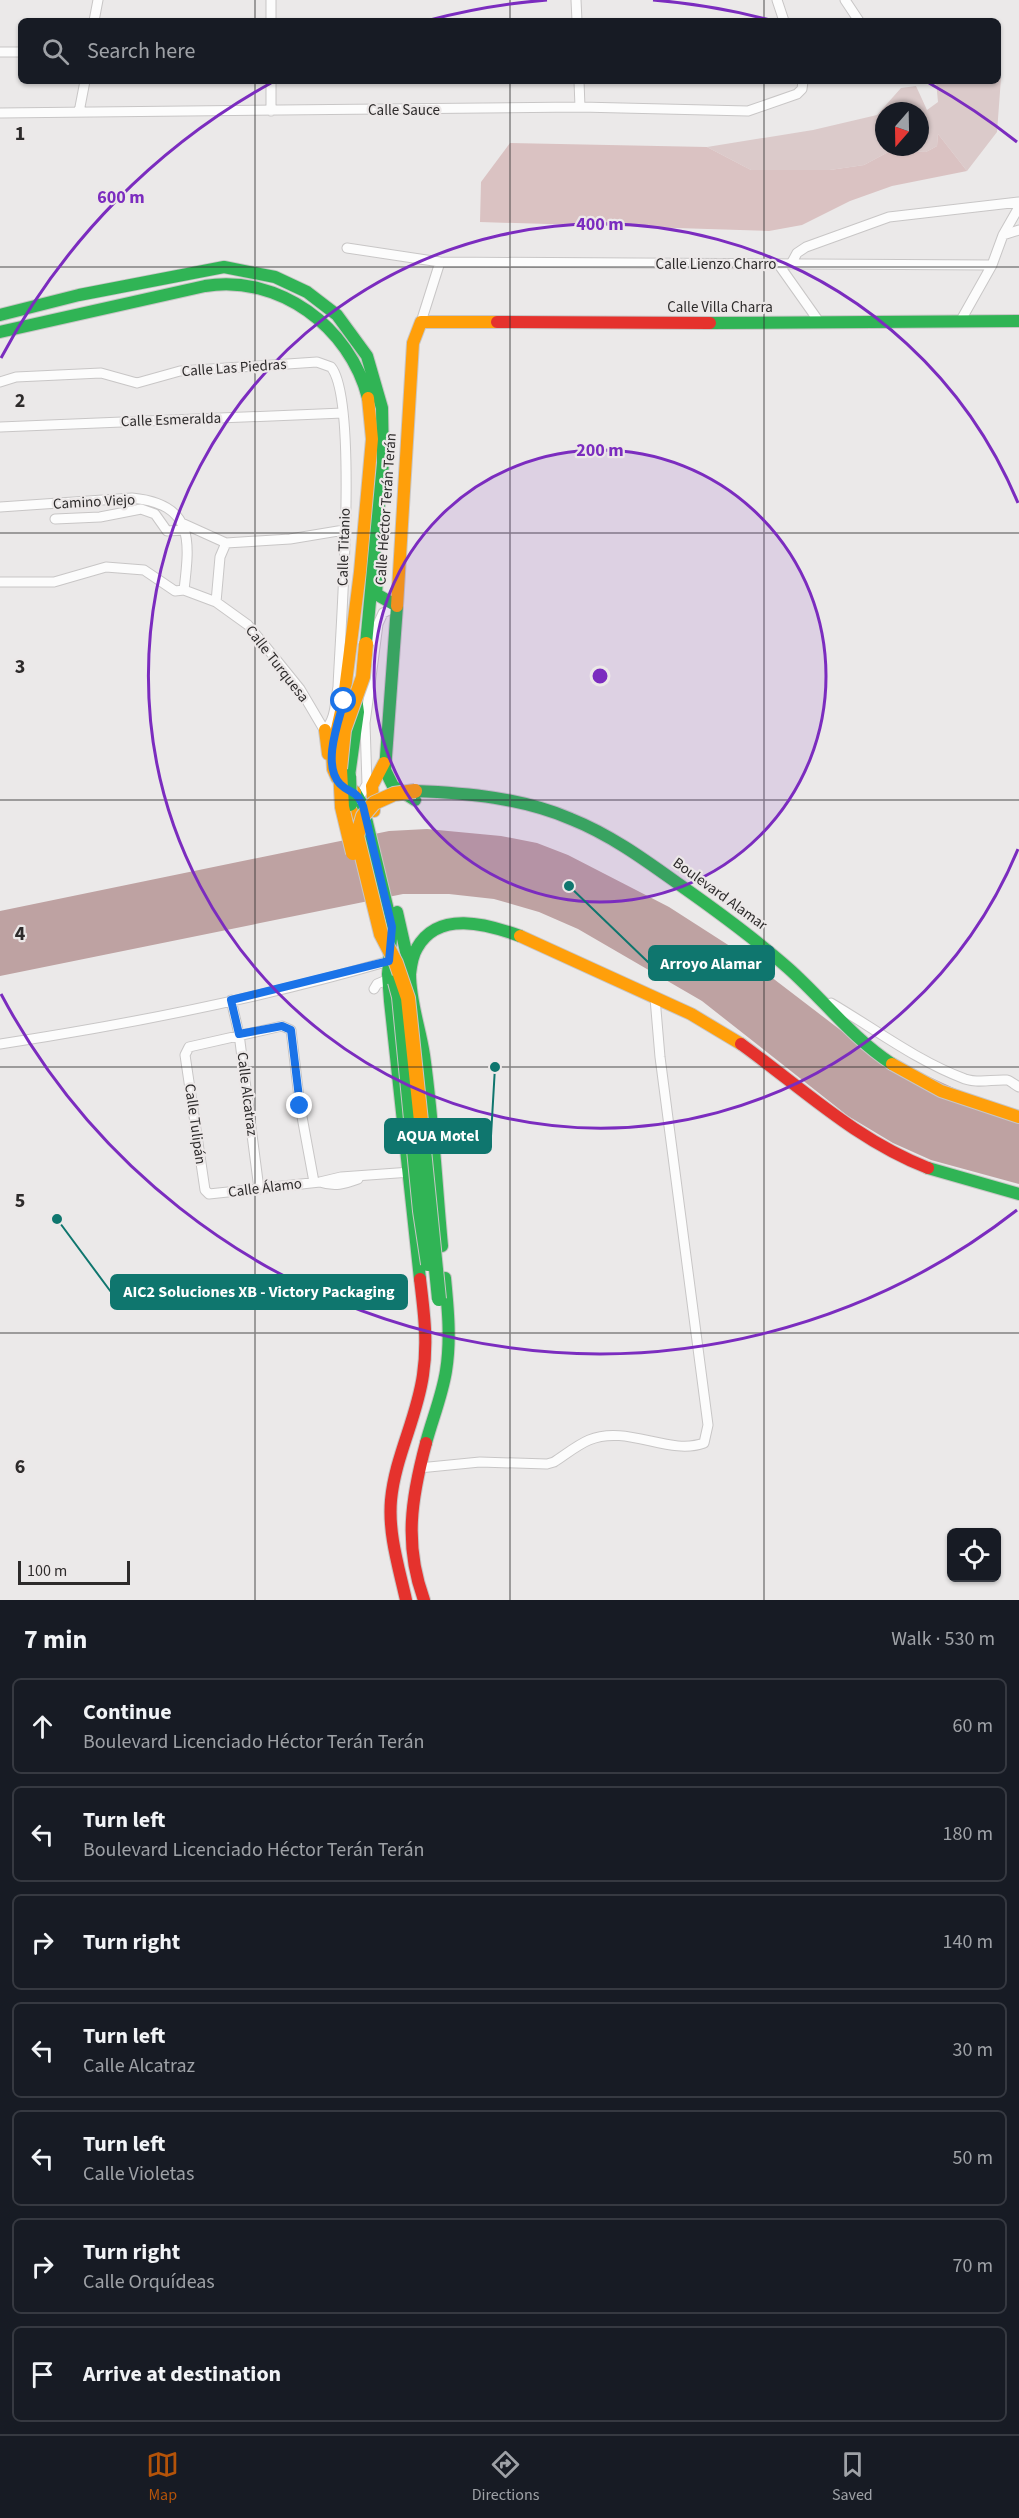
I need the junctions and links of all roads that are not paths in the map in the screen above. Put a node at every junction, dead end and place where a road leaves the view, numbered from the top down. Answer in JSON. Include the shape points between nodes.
{"nodes":[{"id":1,"x":98,"y":0,"type":"edge"},
{"id":2,"x":271,"y":0,"type":"edge"},
{"id":3,"x":576,"y":0,"type":"edge"},
{"id":4,"x":777,"y":0,"type":"edge"},
{"id":5,"x":845,"y":0,"type":"edge"},
{"id":6,"x":95,"y":18,"type":"edge"},
{"id":7,"x":271,"y":18,"type":"edge"},
{"id":8,"x":577,"y":18,"type":"edge"},
{"id":9,"x":783,"y":18,"type":"edge"},
{"id":10,"x":857,"y":18,"type":"edge"},
{"id":11,"x":0,"y":52,"type":"edge"},
{"id":12,"x":18,"y":52,"type":"edge"},
{"id":13,"x":85,"y":84,"type":"edge"},
{"id":14,"x":271,"y":84,"type":"edge"},
{"id":15,"x":579,"y":84,"type":"edge"},
{"id":16,"x":802,"y":85,"type":"edge"},
{"id":17,"x":580,"y":107,"type":"junction"},
{"id":18,"x":271,"y":111,"type":"junction"},
{"id":19,"x":80,"y":112,"type":"junction"},
{"id":20,"x":0,"y":113,"type":"edge"},
{"id":21,"x":1019,"y":202,"type":"edge"},
{"id":22,"x":1019,"y":207,"type":"edge"},
{"id":23,"x":1019,"y":230,"type":"edge"},
{"id":24,"x":1003,"y":235,"type":"junction"},
{"id":25,"x":347,"y":248,"type":"dead end"},
{"id":26,"x":440,"y":262,"type":"junction"},
{"id":27,"x":791,"y":264,"type":"junction"},
{"id":28,"x":779,"y":265,"type":"junction"},
{"id":29,"x":992,"y":265,"type":"junction"},
{"id":30,"x":0,"y":315,"type":"edge"},
{"id":31,"x":961,"y":320,"type":"junction"},
{"id":32,"x":1019,"y":321,"type":"edge"},
{"id":33,"x":422,"y":322,"type":"junction"},
{"id":34,"x":820,"y":323,"type":"junction"},
{"id":35,"x":0,"y":332,"type":"edge"},
{"id":36,"x":327,"y":365,"type":"joint"},
{"id":37,"x":0,"y":382,"type":"edge"},
{"id":38,"x":343,"y":413,"type":"junction"},
{"id":39,"x":0,"y":427,"type":"edge"},
{"id":40,"x":0,"y":507,"type":"edge"},
{"id":41,"x":55,"y":519,"type":"dead end"},
{"id":42,"x":184,"y":527,"type":"junction"},
{"id":43,"x":344,"y":530,"type":"junction"},
{"id":44,"x":375,"y":534,"type":"junction"},
{"id":45,"x":226,"y":543,"type":"junction"},
{"id":46,"x":0,"y":582,"type":"edge"},
{"id":47,"x":184,"y":590,"type":"junction"},
{"id":48,"x":216,"y":602,"type":"junction"},
{"id":49,"x":397,"y":606,"type":"junction"},
{"id":50,"x":348,"y":668,"type":"junction"},
{"id":51,"x":357,"y":695,"type":"junction"},
{"id":52,"x":325,"y":730,"type":"junction"},
{"id":53,"x":333,"y":745,"type":"junction"},
{"id":54,"x":384,"y":763,"type":"junction"},
{"id":55,"x":368,"y":791,"type":"junction"},
{"id":56,"x":415,"y":795,"type":"junction"},
{"id":57,"x":371,"y":821,"type":"junction"},
{"id":58,"x":357,"y":836,"type":"junction"},
{"id":59,"x":392,"y":908,"type":"junction"},
{"id":60,"x":409,"y":965,"type":"junction"},
{"id":61,"x":389,"y":972,"type":"junction"},
{"id":62,"x":374,"y":989,"type":"dead end"},
{"id":63,"x":816,"y":994,"type":"junction"},
{"id":64,"x":655,"y":998,"type":"junction"},
{"id":65,"x":231,"y":1000,"type":"junction"},
{"id":66,"x":239,"y":1034,"type":"junction"},
{"id":67,"x":0,"y":1044,"type":"edge"},
{"id":68,"x":1019,"y":1076,"type":"edge"},
{"id":69,"x":1009,"y":1080,"type":"junction"},
{"id":70,"x":1019,"y":1087,"type":"edge"},
{"id":71,"x":1019,"y":1117,"type":"edge"},
{"id":72,"x":434,"y":1170,"type":"junction"},
{"id":73,"x":407,"y":1173,"type":"junction"},
{"id":74,"x":317,"y":1182,"type":"junction"},
{"id":75,"x":259,"y":1189,"type":"junction"},
{"id":76,"x":209,"y":1194,"type":"joint"},
{"id":77,"x":1019,"y":1194,"type":"edge"},
{"id":78,"x":435,"y":1299,"type":"junction"},
{"id":79,"x":419,"y":1468,"type":"junction"},
{"id":80,"x":406,"y":1600,"type":"edge"},
{"id":81,"x":411,"y":1600,"type":"edge"},
{"id":82,"x":417,"y":1600,"type":"edge"},
{"id":83,"x":424,"y":1600,"type":"edge"}],
"edges":[{"from":1,"to":6,"type":"street"},
{"from":2,"to":7,"type":"street"},
{"from":3,"to":8,"type":"street"},
{"from":4,"to":9,"type":"street"},
{"from":5,"to":10,"type":"street"},
{"from":11,"to":12,"type":"street"},
{"from":13,"to":19,"type":"street"},
{"from":14,"to":18,"type":"street"},
{"from":15,"to":17,"type":"street"},
{"from":16,"to":17,"type":"street","name":"Calle Sauce","via":[[797,94],[748,111]]},
{"from":17,"to":18,"type":"street","name":"Calle Sauce"},
{"from":18,"to":19,"type":"street","name":"Calle Sauce"},
{"from":19,"to":20,"type":"street","name":"Calle Sauce"},
{"from":21,"to":27,"type":"street","via":[[874,220],[806,247]]},
{"from":22,"to":24,"type":"street"},
{"from":23,"to":24,"type":"street"},
{"from":24,"to":29,"type":"street"},
{"from":25,"to":26,"type":"street","name":"Calle Lienzo Charro"},
{"from":26,"to":28,"type":"street","name":"Calle Lienzo Charro"},
{"from":26,"to":33,"type":"street","name":"Calle Héctor Terán Terán"},
{"from":27,"to":28,"type":"street","name":"Calle Lienzo Charro"},
{"from":27,"to":29,"type":"street","name":"Calle Lienzo Charro"},
{"from":28,"to":34,"type":"street"},
{"from":29,"to":31,"type":"street"},
{"from":30,"to":44,"type":"main road","via":[[79,295],[224,267],[275,278],[307,292],[338,315],[368,356],[382,408],[384,436]]},
{"from":31,"to":32,"type":"main road","name":"Calle Villa Charra"},
{"from":31,"to":34,"type":"main road","name":"Calle Villa Charra"},
{"from":33,"to":34,"type":"main road","name":"Calle Villa Charra"},
{"from":33,"to":49,"type":"main road","name":"Calle Héctor Terán Terán","via":[[413,343]]},
{"from":35,"to":50,"type":"main road","via":[[221,284],[264,289],[319,317],[353,358],[370,405],[372,433],[364,538]]},
{"from":36,"to":37,"type":"street","name":"Calle Las Piedras","via":[[317,362],[191,370],[137,383],[101,373],[16,377]]},
{"from":36,"to":38,"type":"street","name":"Calle Titanio","via":[[334,372]]},
{"from":38,"to":39,"type":"street","name":"Calle Esmeralda"},
{"from":38,"to":43,"type":"street","name":"Calle Titanio","via":[[347,467]]},
{"from":40,"to":42,"type":"street","name":"Camino Viejo","via":[[132,498],[149,500],[176,513]]},
{"from":41,"to":42,"type":"street","via":[[99,517],[141,509],[155,514],[167,531]]},
{"from":42,"to":45,"type":"street"},
{"from":42,"to":47,"type":"street"},
{"from":43,"to":45,"type":"street","via":[[290,539]]},
{"from":43,"to":52,"type":"street","name":"Calle Titanio","via":[[338,687],[334,713]]},
{"from":44,"to":49,"type":"main road","via":[[380,544],[376,592]]},
{"from":44,"to":51,"type":"main road","bridge":true,"via":[[363,678]]},
{"from":45,"to":48,"type":"street","via":[[220,557]]},
{"from":46,"to":47,"type":"street","name":"Calle Turquesa","via":[[54,582],[106,567],[144,570],[175,591]]},
{"from":47,"to":48,"type":"street","name":"Calle Turquesa"},
{"from":48,"to":52,"type":"street","name":"Calle Turquesa","via":[[262,642],[300,689]]},
{"from":49,"to":54,"type":"main road","name":"Calle Héctor Terán Terán"},
{"from":49,"to":55,"type":"street","via":[[383,613],[378,624],[365,723]]},
{"from":50,"to":51,"type":"main road"},
{"from":50,"to":53,"type":"main road"},
{"from":51,"to":58,"type":"main road","bridge":true,"via":[[360,704],[349,763],[349,798]]},
{"from":51,"to":78,"type":"main road","bridge":true,"via":[[341,749],[341,798],[373,934],[399,997],[420,1211]]},
{"from":52,"to":53,"type":"street","name":"Calle Turquesa"},
{"from":52,"to":55,"type":"main road","via":[[331,778],[346,794]]},
{"from":53,"to":55,"type":"main road","via":[[335,777],[342,785]]},
{"from":54,"to":55,"type":"main road","name":"Calle Héctor Terán Terán"},
{"from":54,"to":56,"type":"main road","name":"Calle Héctor Terán Terán","via":[[389,784],[402,795]]},
{"from":55,"to":57,"type":"main road"},
{"from":56,"to":57,"type":"main road","via":[[390,802]]},
{"from":56,"to":58,"type":"main road","bridge":true,"via":[[394,794],[374,803],[363,816]]},
{"from":56,"to":63,"type":"main road","name":"Boulevard Alamar","via":[[472,794],[538,807],[572,819],[627,850],[743,930]]},
{"from":57,"to":59,"type":"main road"},
{"from":58,"to":78,"type":"main road","bridge":true,"via":[[381,934],[408,998]]},
{"from":59,"to":60,"type":"main road"},
{"from":59,"to":61,"type":"main road"},
{"from":60,"to":64,"type":"main road","via":[[422,938],[436,928],[457,923],[500,930],[540,945]]},
{"from":60,"to":72,"type":"main road","via":[[424,1055]]},
{"from":61,"to":62,"type":"street"},
{"from":61,"to":65,"type":"street","via":[[373,966]]},
{"from":61,"to":73,"type":"main road"},
{"from":63,"to":69,"type":"street","via":[[893,1042],[963,1078],[983,1083]]},
{"from":63,"to":71,"type":"main road","name":"Boulevard Alamar","via":[[886,1060],[933,1087]]},
{"from":64,"to":77,"type":"main road","via":[[733,1038],[851,1128],[889,1151],[975,1183]]},
{"from":64,"to":79,"type":"street","via":[[708,1425],[704,1443],[688,1446],[607,1436],[590,1440],[548,1464],[480,1462]]},
{"from":65,"to":66,"type":"street","name":"Calle Alcatraz"},
{"from":65,"to":67,"type":"street"},
{"from":66,"to":74,"type":"street","via":[[286,1026],[291,1030],[300,1106]]},
{"from":66,"to":75,"type":"street","name":"Calle Alcatraz"},
{"from":66,"to":76,"type":"street","name":"Calle Tulipán","via":[[185,1051],[205,1190]]},
{"from":68,"to":69,"type":"street"},
{"from":69,"to":70,"type":"street"},
{"from":72,"to":73,"type":"street","name":"Calle Álamo"},
{"from":72,"to":79,"type":"main road","via":[[450,1336],[446,1375]]},
{"from":73,"to":74,"type":"street","name":"Calle Álamo"},
{"from":73,"to":80,"type":"main road","via":[[427,1336],[423,1377],[391,1501],[393,1542]]},
{"from":74,"to":75,"type":"street","name":"Calle Álamo"},
{"from":75,"to":76,"type":"street","name":"Calle Álamo"},
{"from":78,"to":81,"type":"main road","via":[[430,1376],[399,1498],[402,1564]]},
{"from":78,"to":82,"type":"main road","via":[[442,1329],[440,1368],[411,1466],[403,1516],[407,1562]]},
{"from":79,"to":83,"type":"main road","via":[[410,1539]]}]}
